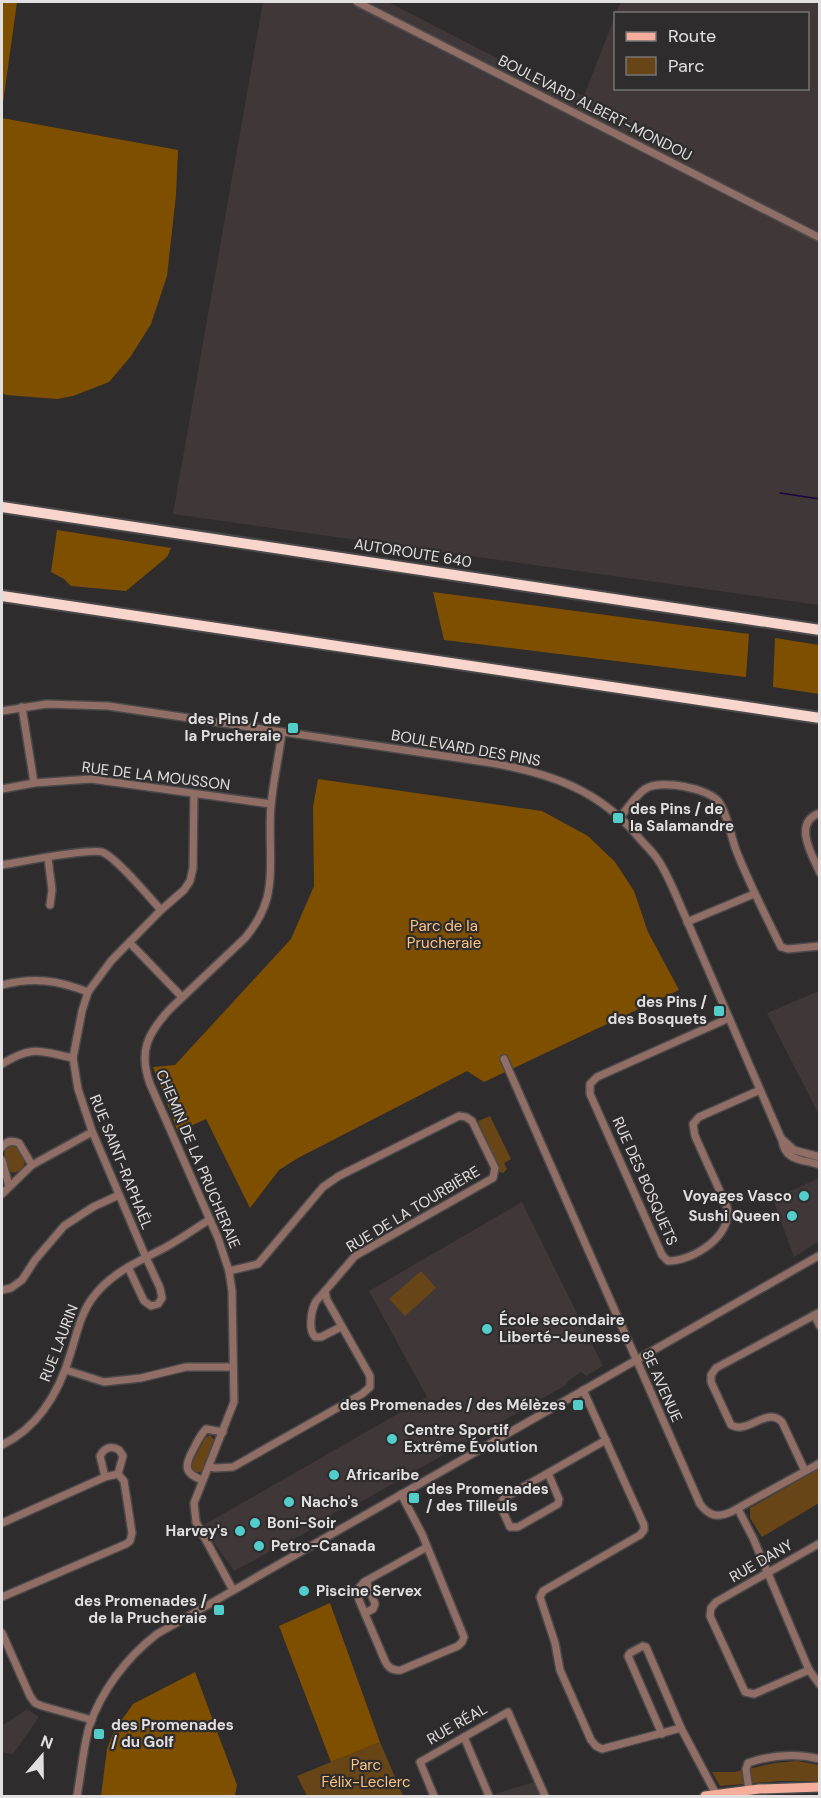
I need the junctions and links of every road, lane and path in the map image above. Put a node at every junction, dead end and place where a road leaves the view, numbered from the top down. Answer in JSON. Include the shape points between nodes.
{"nodes":[{"id":1,"x":357,"y":2,"type":"edge"},
{"id":2,"x":819,"y":238,"type":"edge"},
{"id":3,"x":2,"y":507,"type":"edge"},
{"id":4,"x":2,"y":596,"type":"edge"},
{"id":5,"x":819,"y":630,"type":"edge"},
{"id":6,"x":22,"y":707,"type":"junction"},
{"id":7,"x":2,"y":711,"type":"edge"},
{"id":8,"x":819,"y":718,"type":"edge"},
{"id":9,"x":282,"y":732,"type":"junction"},
{"id":10,"x":34,"y":783,"type":"junction"},
{"id":11,"x":2,"y":789,"type":"edge"},
{"id":12,"x":194,"y":794,"type":"junction"},
{"id":13,"x":271,"y":804,"type":"junction"},
{"id":14,"x":819,"y":813,"type":"edge"},
{"id":15,"x":620,"y":817,"type":"junction"},
{"id":16,"x":48,"y":858,"type":"junction"},
{"id":17,"x":2,"y":865,"type":"edge"},
{"id":18,"x":819,"y":873,"type":"edge"},
{"id":19,"x":754,"y":894,"type":"junction"},
{"id":20,"x":50,"y":905,"type":"dead end"},
{"id":21,"x":161,"y":910,"type":"junction"},
{"id":22,"x":687,"y":922,"type":"junction"},
{"id":23,"x":130,"y":943,"type":"junction"},
{"id":24,"x":819,"y":946,"type":"edge"},
{"id":25,"x":2,"y":985,"type":"edge"},
{"id":26,"x":88,"y":992,"type":"junction"},
{"id":27,"x":182,"y":997,"type":"junction"},
{"id":28,"x":729,"y":1018,"type":"junction"},
{"id":29,"x":73,"y":1058,"type":"junction"},
{"id":30,"x":504,"y":1059,"type":"dead end"},
{"id":31,"x":2,"y":1064,"type":"edge"},
{"id":32,"x":760,"y":1090,"type":"junction"},
{"id":33,"x":92,"y":1132,"type":"junction"},
{"id":34,"x":781,"y":1138,"type":"junction"},
{"id":35,"x":2,"y":1148,"type":"edge"},
{"id":36,"x":819,"y":1157,"type":"edge"},
{"id":37,"x":2,"y":1160,"type":"edge"},
{"id":38,"x":32,"y":1165,"type":"junction"},
{"id":39,"x":819,"y":1165,"type":"edge"},
{"id":40,"x":9,"y":1186,"type":"junction"},
{"id":41,"x":2,"y":1194,"type":"edge"},
{"id":42,"x":119,"y":1196,"type":"junction"},
{"id":43,"x":209,"y":1220,"type":"junction"},
{"id":44,"x":819,"y":1255,"type":"edge"},
{"id":45,"x":146,"y":1258,"type":"junction"},
{"id":46,"x":128,"y":1268,"type":"junction"},
{"id":47,"x":229,"y":1271,"type":"junction"},
{"id":48,"x":2,"y":1290,"type":"edge"},
{"id":49,"x":326,"y":1291,"type":"junction"},
{"id":50,"x":817,"y":1313,"type":"edge"},
{"id":51,"x":819,"y":1326,"type":"edge"},
{"id":52,"x":341,"y":1327,"type":"junction"},
{"id":53,"x":636,"y":1360,"type":"junction"},
{"id":54,"x":233,"y":1367,"type":"junction"},
{"id":55,"x":66,"y":1370,"type":"junction"},
{"id":56,"x":583,"y":1390,"type":"junction"},
{"id":57,"x":223,"y":1432,"type":"junction"},
{"id":58,"x":606,"y":1440,"type":"junction"},
{"id":59,"x":2,"y":1444,"type":"edge"},
{"id":60,"x":819,"y":1463,"type":"edge"},
{"id":61,"x":210,"y":1467,"type":"junction"},
{"id":62,"x":805,"y":1471,"type":"junction"},
{"id":63,"x":548,"y":1473,"type":"junction"},
{"id":64,"x":118,"y":1474,"type":"junction"},
{"id":65,"x":105,"y":1477,"type":"junction"},
{"id":66,"x":203,"y":1480,"type":"junction"},
{"id":67,"x":401,"y":1494,"type":"junction"},
{"id":68,"x":738,"y":1509,"type":"junction"},
{"id":69,"x":2,"y":1523,"type":"edge"},
{"id":70,"x":819,"y":1543,"type":"edge"},
{"id":71,"x":427,"y":1547,"type":"junction"},
{"id":72,"x":768,"y":1572,"type":"junction"},
{"id":73,"x":366,"y":1581,"type":"junction"},
{"id":74,"x":233,"y":1590,"type":"junction"},
{"id":75,"x":2,"y":1597,"type":"edge"},
{"id":76,"x":365,"y":1613,"type":"junction"},
{"id":77,"x":2,"y":1633,"type":"edge"},
{"id":78,"x":809,"y":1670,"type":"junction"},
{"id":79,"x":819,"y":1685,"type":"edge"},
{"id":80,"x":92,"y":1720,"type":"junction"},
{"id":81,"x":681,"y":1728,"type":"junction"},
{"id":82,"x":662,"y":1734,"type":"junction"},
{"id":83,"x":464,"y":1737,"type":"junction"},
{"id":84,"x":819,"y":1759,"type":"edge"},
{"id":85,"x":819,"y":1787,"type":"edge"},
{"id":86,"x":749,"y":1790,"type":"junction"},
{"id":87,"x":777,"y":1792,"type":"edge"},
{"id":88,"x":717,"y":1795,"type":"edge"},
{"id":89,"x":77,"y":1797,"type":"edge"},
{"id":90,"x":434,"y":1797,"type":"edge"},
{"id":91,"x":489,"y":1797,"type":"edge"},
{"id":92,"x":545,"y":1797,"type":"edge"},
{"id":93,"x":705,"y":1797,"type":"edge"}],
"edges":[{"from":1,"to":2,"type":"street","name":"BOULEVARD ALBERT-MONDOU"},
{"from":3,"to":5,"type":"highway","name":"AUTOROUTE 640"},
{"from":4,"to":8,"type":"highway"},
{"from":6,"to":7,"type":"street","name":"BOULEVARD DES PINS"},
{"from":6,"to":9,"type":"street","name":"BOULEVARD DES PINS","via":[[108,706]]},
{"from":6,"to":10,"type":"street"},
{"from":9,"to":13,"type":"street","name":"CHEMIN DE LA PRUCHERAIE"},
{"from":9,"to":15,"type":"street","name":"BOULEVARD DES PINS","via":[[531,771],[568,783]]},
{"from":10,"to":11,"type":"street","name":"RUE DE LA MOUSSON"},
{"from":10,"to":12,"type":"street","name":"RUE DE LA MOUSSON","via":[[92,780]]},
{"from":12,"to":13,"type":"street","name":"RUE DE LA MOUSSON"},
{"from":12,"to":21,"type":"street","name":"RUE SAINT-RAPHAËL","via":[[190,881]]},
{"from":13,"to":27,"type":"street","name":"CHEMIN DE LA PRUCHERAIE","via":[[270,880],[255,926]]},
{"from":14,"to":18,"type":"street","via":[[807,821],[804,835]]},
{"from":15,"to":19,"type":"street","via":[[645,789],[659,784],[714,796],[725,812]]},
{"from":15,"to":22,"type":"street","name":"BOULEVARD DES PINS","via":[[658,859]]},
{"from":16,"to":17,"type":"street"},
{"from":16,"to":20,"type":"street"},
{"from":16,"to":21,"type":"street","via":[[103,852]]},
{"from":19,"to":22,"type":"street"},
{"from":19,"to":24,"type":"street","via":[[781,947]]},
{"from":21,"to":23,"type":"street","name":"RUE SAINT-RAPHAËL"},
{"from":22,"to":28,"type":"street","name":"BOULEVARD DES PINS"},
{"from":23,"to":26,"type":"street","name":"RUE SAINT-RAPHAËL"},
{"from":23,"to":27,"type":"street"},
{"from":25,"to":26,"type":"street","via":[[23,980],[49,981]]},
{"from":26,"to":29,"type":"street","name":"RUE SAINT-RAPHAËL"},
{"from":27,"to":43,"type":"street","name":"CHEMIN DE LA PRUCHERAIE","via":[[152,1030],[144,1061],[150,1084]]},
{"from":28,"to":32,"type":"street","name":"BOULEVARD DES PINS"},
{"from":28,"to":32,"type":"street","name":"RUE DES BOSQUETS","via":[[597,1077],[590,1084],[590,1094],[668,1261],[710,1246],[728,1217],[693,1124],[699,1117]]},
{"from":29,"to":31,"type":"street","via":[[33,1050]]},
{"from":29,"to":33,"type":"street","name":"RUE SAINT-RAPHAËL"},
{"from":30,"to":53,"type":"street","name":"8E AVENUE"},
{"from":32,"to":34,"type":"street","name":"BOULEVARD DES PINS"},
{"from":33,"to":38,"type":"street"},
{"from":33,"to":42,"type":"street","name":"RUE SAINT-RAPHAËL"},
{"from":34,"to":36,"type":"street","via":[[794,1150]]},
{"from":34,"to":39,"type":"street","name":"BOULEVARD DES PINS","via":[[790,1155]]},
{"from":35,"to":38,"type":"street","via":[[8,1142],[19,1143]]},
{"from":37,"to":40,"type":"street"},
{"from":38,"to":40,"type":"street"},
{"from":40,"to":41,"type":"street"},
{"from":42,"to":45,"type":"street","name":"RUE SAINT-RAPHAËL"},
{"from":42,"to":48,"type":"street","via":[[64,1226],[22,1280]]},
{"from":43,"to":45,"type":"street","name":"RUE LAURIN"},
{"from":43,"to":47,"type":"street","name":"CHEMIN DE LA PRUCHERAIE"},
{"from":44,"to":53,"type":"street"},
{"from":45,"to":46,"type":"street","name":"RUE LAURIN"},
{"from":45,"to":46,"type":"street","name":"RUE SAINT-RAPHAËL","via":[[160,1288],[162,1298],[158,1304],[151,1306],[144,1301]]},
{"from":46,"to":55,"type":"street","name":"RUE LAURIN","via":[[103,1285],[86,1308]]},
{"from":47,"to":49,"type":"street","name":"RUE DE LA TOURBIÈRE","via":[[258,1264],[323,1187],[339,1176],[459,1116],[472,1121],[495,1168],[493,1178],[355,1256]]},
{"from":47,"to":54,"type":"street","name":"CHEMIN DE LA PRUCHERAIE"},
{"from":49,"to":52,"type":"street"},
{"from":49,"to":52,"type":"street","name":"RUE DE LA TOURBIÈRE","via":[[315,1303],[312,1334],[321,1337]]},
{"from":50,"to":51,"type":"street"},
{"from":50,"to":62,"type":"street","via":[[716,1368],[711,1375],[731,1425],[741,1428],[770,1416],[777,1418]]},
{"from":52,"to":61,"type":"street","via":[[370,1376],[370,1388],[233,1467]]},
{"from":53,"to":56,"type":"street"},
{"from":53,"to":68,"type":"street","name":"8E AVENUE","via":[[700,1504],[712,1515]]},
{"from":54,"to":55,"type":"street","via":[[186,1367],[104,1382]]},
{"from":54,"to":57,"type":"street","name":"CHEMIN DE LA PRUCHERAIE","via":[[234,1402]]},
{"from":55,"to":59,"type":"street","name":"RUE LAURIN","via":[[37,1418]]},
{"from":56,"to":58,"type":"street"},
{"from":56,"to":67,"type":"street"},
{"from":57,"to":61,"type":"street","name":"CHEMIN DE LA PRUCHERAIE"},
{"from":57,"to":66,"type":"street","via":[[206,1429],[188,1458],[189,1473]]},
{"from":58,"to":63,"type":"street"},
{"from":58,"to":82,"type":"street","via":[[644,1530],[543,1591],[540,1602],[560,1670],[596,1746],[602,1749]]},
{"from":60,"to":62,"type":"street"},
{"from":61,"to":66,"type":"street","name":"CHEMIN DE LA PRUCHERAIE"},
{"from":62,"to":68,"type":"street"},
{"from":63,"to":63,"type":"street","via":[[504,1498],[500,1505],[510,1527],[518,1527],[558,1504]]},
{"from":64,"to":65,"type":"street"},
{"from":64,"to":65,"type":"street","via":[[123,1456],[119,1450],[108,1448],[100,1456]]},
{"from":64,"to":75,"type":"street","via":[[124,1481],[130,1541]]},
{"from":65,"to":69,"type":"street"},
{"from":66,"to":74,"type":"street","name":"CHEMIN DE LA PRUCHERAIE","via":[[194,1503],[196,1522]]},
{"from":67,"to":71,"type":"street"},
{"from":67,"to":74,"type":"street"},
{"from":68,"to":72,"type":"street"},
{"from":70,"to":72,"type":"street","name":"RUE DANY"},
{"from":71,"to":73,"type":"street"},
{"from":71,"to":76,"type":"street","via":[[464,1640],[394,1670],[386,1664]]},
{"from":72,"to":78,"type":"street"},
{"from":72,"to":78,"type":"street","name":"RUE DANY","via":[[716,1602],[710,1616],[745,1692],[754,1694]]},
{"from":73,"to":76,"type":"street","via":[[358,1594]]},
{"from":73,"to":76,"type":"street","via":[[375,1604]]},
{"from":74,"to":80,"type":"street","via":[[149,1640],[113,1681]]},
{"from":77,"to":80,"type":"street","via":[[35,1703]]},
{"from":78,"to":79,"type":"street"},
{"from":80,"to":89,"type":"street"},
{"from":81,"to":82,"type":"street"},
{"from":81,"to":82,"type":"street","via":[[643,1646],[628,1656]]},
{"from":81,"to":88,"type":"street"},
{"from":83,"to":90,"type":"street","name":"RUE RÉAL","via":[[420,1762]]},
{"from":83,"to":91,"type":"street"},
{"from":83,"to":92,"type":"street","name":"RUE RÉAL","via":[[508,1712]]},
{"from":84,"to":86,"type":"street","via":[[793,1755],[751,1762],[746,1769]]},
{"from":85,"to":87,"type":"main road"},
{"from":86,"to":87,"type":"main road"},
{"from":86,"to":88,"type":"main road"},
{"from":88,"to":93,"type":"main road"}]}
